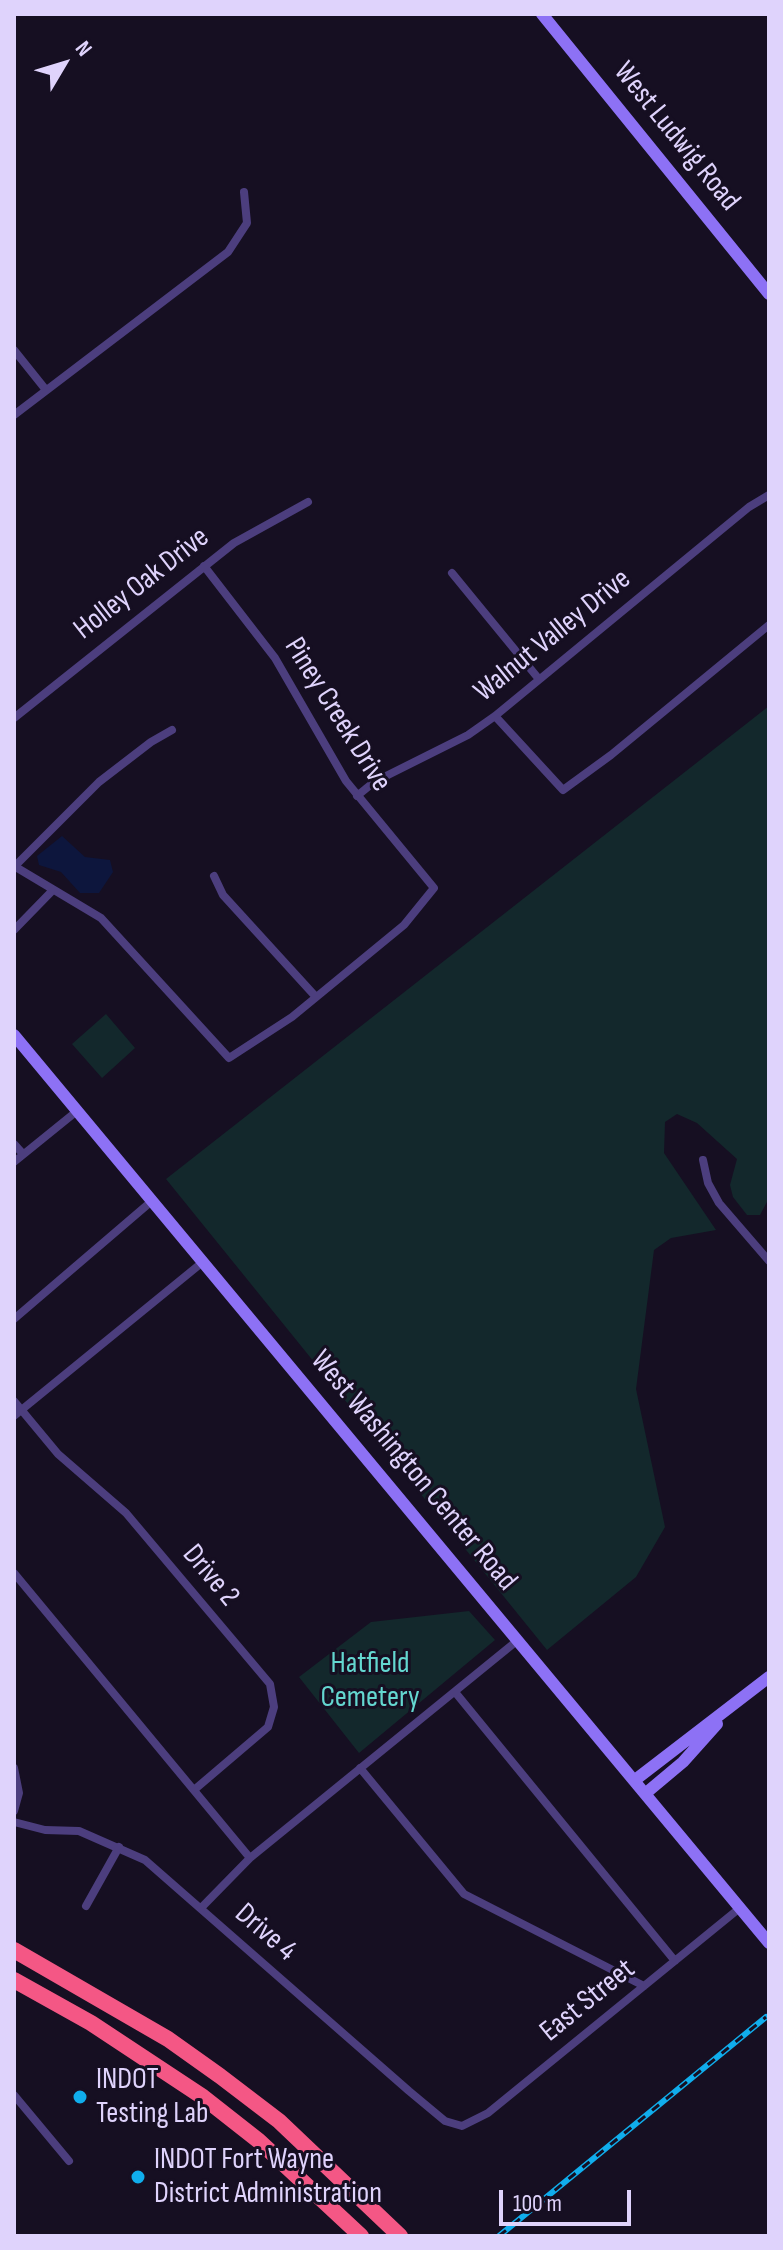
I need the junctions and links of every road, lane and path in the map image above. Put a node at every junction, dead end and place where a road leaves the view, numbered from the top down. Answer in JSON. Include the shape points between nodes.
{"nodes":[{"id":1,"x":542,"y":14,"type":"edge"},
{"id":2,"x":244,"y":192,"type":"dead end"},
{"id":3,"x":769,"y":294,"type":"edge"},
{"id":4,"x":14,"y":350,"type":"edge"},
{"id":5,"x":46,"y":390,"type":"junction"},
{"id":6,"x":14,"y":415,"type":"edge"},
{"id":7,"x":769,"y":495,"type":"edge"},
{"id":8,"x":308,"y":502,"type":"dead end"},
{"id":9,"x":204,"y":566,"type":"junction"},
{"id":10,"x":452,"y":573,"type":"dead end"},
{"id":11,"x":769,"y":625,"type":"edge"},
{"id":12,"x":538,"y":678,"type":"junction"},
{"id":13,"x":495,"y":716,"type":"junction"},
{"id":14,"x":14,"y":718,"type":"edge"},
{"id":15,"x":172,"y":730,"type":"dead end"},
{"id":16,"x":357,"y":796,"type":"junction"},
{"id":17,"x":14,"y":866,"type":"edge"},
{"id":18,"x":214,"y":876,"type":"dead end"},
{"id":19,"x":52,"y":891,"type":"junction"},
{"id":20,"x":14,"y":930,"type":"edge"},
{"id":21,"x":316,"y":997,"type":"junction"},
{"id":22,"x":14,"y":1035,"type":"edge"},
{"id":23,"x":77,"y":1111,"type":"junction"},
{"id":24,"x":14,"y":1144,"type":"edge"},
{"id":25,"x":23,"y":1154,"type":"junction"},
{"id":26,"x":703,"y":1160,"type":"dead end"},
{"id":27,"x":14,"y":1162,"type":"edge"},
{"id":28,"x":153,"y":1200,"type":"junction"},
{"id":29,"x":204,"y":1261,"type":"junction"},
{"id":30,"x":769,"y":1261,"type":"edge"},
{"id":31,"x":14,"y":1319,"type":"edge"},
{"id":32,"x":14,"y":1401,"type":"edge"},
{"id":33,"x":18,"y":1412,"type":"edge"},
{"id":34,"x":14,"y":1573,"type":"edge"},
{"id":35,"x":518,"y":1640,"type":"junction"},
{"id":36,"x":769,"y":1677,"type":"edge"},
{"id":37,"x":455,"y":1692,"type":"junction"},
{"id":38,"x":730,"y":1710,"type":"junction"},
{"id":39,"x":14,"y":1768,"type":"edge"},
{"id":40,"x":360,"y":1768,"type":"junction"},
{"id":41,"x":635,"y":1780,"type":"junction"},
{"id":42,"x":194,"y":1790,"type":"junction"},
{"id":43,"x":646,"y":1793,"type":"junction"},
{"id":44,"x":14,"y":1811,"type":"edge"},
{"id":45,"x":14,"y":1822,"type":"edge"},
{"id":46,"x":119,"y":1847,"type":"junction"},
{"id":47,"x":250,"y":1858,"type":"junction"},
{"id":48,"x":86,"y":1906,"type":"dead end"},
{"id":49,"x":741,"y":1907,"type":"junction"},
{"id":50,"x":201,"y":1908,"type":"junction"},
{"id":51,"x":769,"y":1943,"type":"edge"},
{"id":52,"x":14,"y":1950,"type":"edge"},
{"id":53,"x":675,"y":1961,"type":"junction"},
{"id":54,"x":14,"y":1980,"type":"edge"},
{"id":55,"x":644,"y":1986,"type":"junction"},
{"id":56,"x":14,"y":2095,"type":"edge"},
{"id":57,"x":462,"y":2126,"type":"joint"},
{"id":58,"x":69,"y":2161,"type":"dead end"},
{"id":59,"x":361,"y":2236,"type":"edge"},
{"id":60,"x":400,"y":2236,"type":"edge"}],
"edges":[{"from":1,"to":3,"type":"main road","name":"West Ludwig Road"},
{"from":2,"to":5,"type":"street","via":[[247,223],[228,252]]},
{"from":4,"to":5,"type":"street"},
{"from":5,"to":6,"type":"street"},
{"from":7,"to":12,"type":"street","name":"Walnut Valley Drive"},
{"from":8,"to":9,"type":"street","name":"Holley Oak Drive"},
{"from":9,"to":14,"type":"street","name":"Holley Oak Drive"},
{"from":9,"to":16,"type":"street","name":"Piney Creek Drive","via":[[275,658]]},
{"from":10,"to":12,"type":"street"},
{"from":11,"to":13,"type":"street","via":[[563,790]]},
{"from":12,"to":13,"type":"street","name":"Walnut Valley Drive"},
{"from":13,"to":16,"type":"street","name":"Walnut Valley Drive"},
{"from":15,"to":17,"type":"street","via":[[99,782]]},
{"from":16,"to":21,"type":"street","name":"Piney Creek Drive","via":[[434,888],[404,925]]},
{"from":17,"to":19,"type":"street"},
{"from":18,"to":21,"type":"street","via":[[223,895]]},
{"from":19,"to":20,"type":"street"},
{"from":19,"to":21,"type":"street","via":[[101,918],[229,1058]]},
{"from":22,"to":23,"type":"main road","name":"West Washington Center Road"},
{"from":23,"to":25,"type":"street"},
{"from":23,"to":28,"type":"main road","name":"West Washington Center Road"},
{"from":24,"to":25,"type":"street"},
{"from":25,"to":27,"type":"street"},
{"from":26,"to":30,"type":"street","via":[[719,1203]]},
{"from":28,"to":29,"type":"main road","name":"West Washington Center Road"},
{"from":28,"to":31,"type":"street"},
{"from":29,"to":33,"type":"street"},
{"from":29,"to":35,"type":"main road","name":"West Washington Center Road"},
{"from":32,"to":33,"type":"street","name":"Drive 2"},
{"from":33,"to":42,"type":"street","name":"Drive 2","via":[[126,1513],[270,1684],[274,1707],[268,1727]]},
{"from":34,"to":42,"type":"street"},
{"from":35,"to":37,"type":"street"},
{"from":35,"to":41,"type":"main road","name":"West Washington Center Road"},
{"from":36,"to":38,"type":"main road"},
{"from":37,"to":40,"type":"street"},
{"from":37,"to":53,"type":"street"},
{"from":38,"to":41,"type":"main road"},
{"from":38,"to":43,"type":"main road"},
{"from":39,"to":44,"type":"street","via":[[19,1793]]},
{"from":40,"to":47,"type":"street"},
{"from":40,"to":55,"type":"street","via":[[464,1894]]},
{"from":41,"to":43,"type":"main road","name":"West Washington Center Road"},
{"from":42,"to":47,"type":"street"},
{"from":43,"to":49,"type":"main road","name":"West Washington Center Road"},
{"from":45,"to":46,"type":"street","name":"Drive 4","via":[[79,1831]]},
{"from":46,"to":48,"type":"street"},
{"from":46,"to":50,"type":"street","name":"Drive 4","via":[[145,1860]]},
{"from":47,"to":50,"type":"street"},
{"from":49,"to":51,"type":"main road","name":"West Washington Center Road"},
{"from":49,"to":53,"type":"street","name":"East Street"},
{"from":50,"to":57,"type":"street","name":"Drive 4","via":[[409,2091],[445,2121]]},
{"from":52,"to":60,"type":"highway","via":[[168,2039],[220,2076],[279,2121]]},
{"from":53,"to":55,"type":"street","name":"East Street"},
{"from":54,"to":59,"type":"highway","via":[[203,2097]]},
{"from":55,"to":57,"type":"street","name":"East Street","via":[[488,2113]]},
{"from":56,"to":58,"type":"street"}]}
